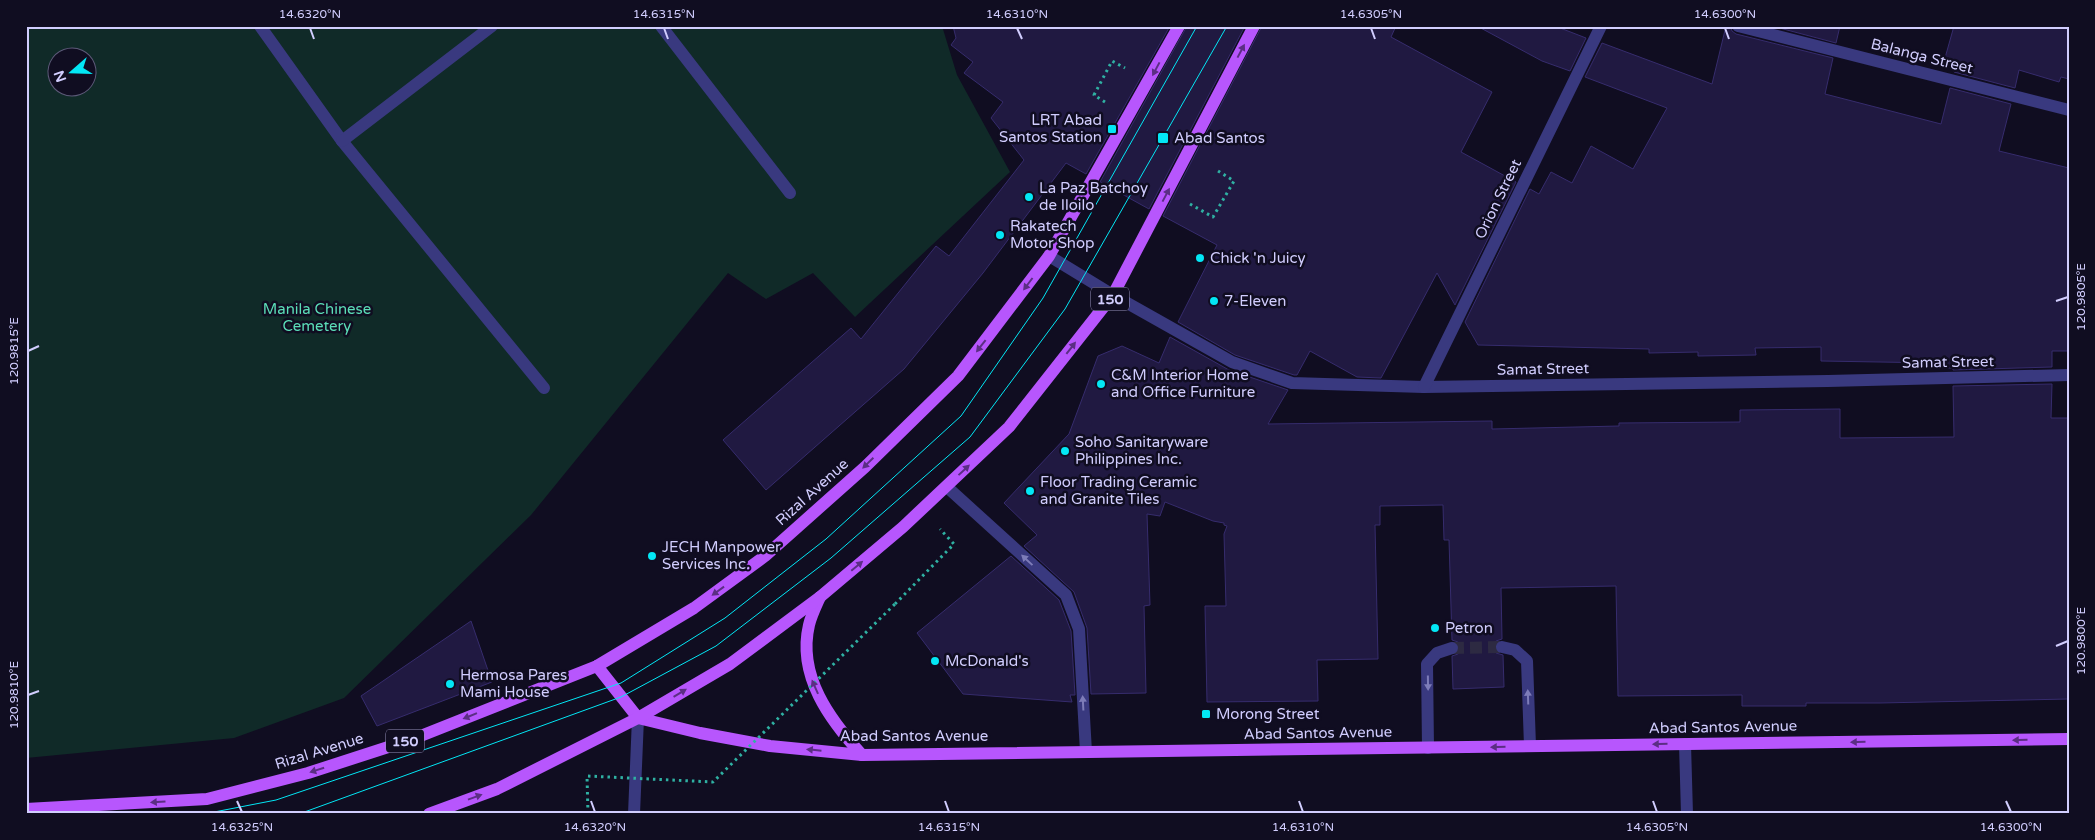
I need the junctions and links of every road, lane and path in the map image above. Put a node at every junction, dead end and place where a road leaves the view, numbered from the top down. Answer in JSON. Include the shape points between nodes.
{"nodes":[{"id":1,"x":260,"y":26,"type":"edge"},
{"id":2,"x":492,"y":26,"type":"edge"},
{"id":3,"x":661,"y":26,"type":"edge"},
{"id":4,"x":1179,"y":26,"type":"edge"},
{"id":5,"x":1254,"y":26,"type":"edge"},
{"id":6,"x":1601,"y":26,"type":"edge"},
{"id":7,"x":1738,"y":26,"type":"edge"},
{"id":8,"x":1132,"y":72,"type":"dead end"},
{"id":9,"x":1112,"y":106,"type":"dead end"},
{"id":10,"x":2069,"y":110,"type":"edge"},
{"id":11,"x":342,"y":141,"type":"junction"},
{"id":12,"x":1215,"y":169,"type":"dead end"},
{"id":13,"x":790,"y":193,"type":"dead end"},
{"id":14,"x":1195,"y":208,"type":"dead end"},
{"id":15,"x":1049,"y":256,"type":"junction"},
{"id":16,"x":1113,"y":295,"type":"junction"},
{"id":17,"x":2069,"y":376,"type":"edge"},
{"id":18,"x":1424,"y":386,"type":"junction"},
{"id":19,"x":544,"y":388,"type":"dead end"},
{"id":20,"x":947,"y":486,"type":"junction"},
{"id":21,"x":954,"y":544,"type":"dead end"},
{"id":22,"x":820,"y":597,"type":"junction"},
{"id":23,"x":1502,"y":647,"type":"tunnel mouth"},
{"id":24,"x":1452,"y":648,"type":"tunnel mouth"},
{"id":25,"x":597,"y":666,"type":"junction"},
{"id":26,"x":638,"y":718,"type":"junction"},
{"id":27,"x":2069,"y":739,"type":"edge"},
{"id":28,"x":1685,"y":744,"type":"junction"},
{"id":29,"x":1530,"y":746,"type":"junction"},
{"id":30,"x":1428,"y":748,"type":"junction"},
{"id":31,"x":1086,"y":752,"type":"junction"},
{"id":32,"x":862,"y":755,"type":"junction"},
{"id":33,"x":26,"y":809,"type":"edge"},
{"id":34,"x":429,"y":814,"type":"edge"},
{"id":35,"x":588,"y":814,"type":"edge"},
{"id":36,"x":634,"y":814,"type":"edge"},
{"id":37,"x":1687,"y":814,"type":"edge"}],
"edges":[{"from":1,"to":11,"type":"street"},
{"from":2,"to":11,"type":"street"},
{"from":3,"to":13,"type":"street"},
{"from":4,"to":15,"type":"main road","name":"Rizal Avenue","number":"150","one_way":true},
{"from":16,"to":5,"type":"main road","number":"150","one_way":true},
{"from":6,"to":18,"type":"street","name":"Orion Street"},
{"from":7,"to":10,"type":"street","name":"Balanga Street"},
{"from":8,"to":9,"type":"path","via":[[1112,61],[1094,95]]},
{"from":11,"to":19,"type":"street"},
{"from":12,"to":14,"type":"path","via":[[1234,181],[1213,217]]},
{"from":15,"to":16,"type":"street","name":"Samat Street"},
{"from":15,"to":25,"type":"main road","name":"Rizal Avenue","number":"150","one_way":true,"via":[[958,376],[865,467],[765,556],[694,608]]},
{"from":16,"to":18,"type":"street","name":"Samat Street","via":[[1232,362],[1292,383]]},
{"from":20,"to":16,"type":"main road","number":"150","one_way":true,"via":[[1009,427]]},
{"from":17,"to":18,"type":"street","name":"Samat Street"},
{"from":22,"to":20,"type":"main road","number":"150","one_way":true},
{"from":31,"to":20,"type":"street","one_way":true,"via":[[1079,629],[1066,596]]},
{"from":21,"to":35,"type":"path","bridge":true,"via":[[713,782],[587,776]]},
{"from":26,"to":22,"type":"main road","number":"150","one_way":true,"via":[[730,664]]},
{"from":32,"to":22,"type":"main road","one_way":true,"via":[[839,730],[811,678],[806,650],[809,625]]},
{"from":29,"to":23,"type":"street","one_way":true,"via":[[1527,661],[1515,650]]},
{"from":24,"to":30,"type":"street","one_way":true,"via":[[1438,653],[1427,664]]},
{"from":25,"to":26,"type":"main road"},
{"from":25,"to":33,"type":"main road","name":"Rizal Avenue","number":"150","one_way":true,"via":[[413,739],[308,773],[207,799]]},
{"from":32,"to":26,"type":"main road","name":"Abad Santos Avenue","one_way":true,"via":[[770,746]]},
{"from":34,"to":26,"type":"main road","number":"150","one_way":true,"via":[[497,789]]},
{"from":26,"to":36,"type":"street"},
{"from":27,"to":28,"type":"main road","name":"Abad Santos Avenue","one_way":true},
{"from":28,"to":29,"type":"main road","name":"Abad Santos Avenue","one_way":true},
{"from":28,"to":37,"type":"street"},
{"from":29,"to":30,"type":"main road","name":"Abad Santos Avenue","one_way":true},
{"from":30,"to":31,"type":"main road","name":"Abad Santos Avenue"},
{"from":31,"to":32,"type":"main road","name":"Abad Santos Avenue"}]}
